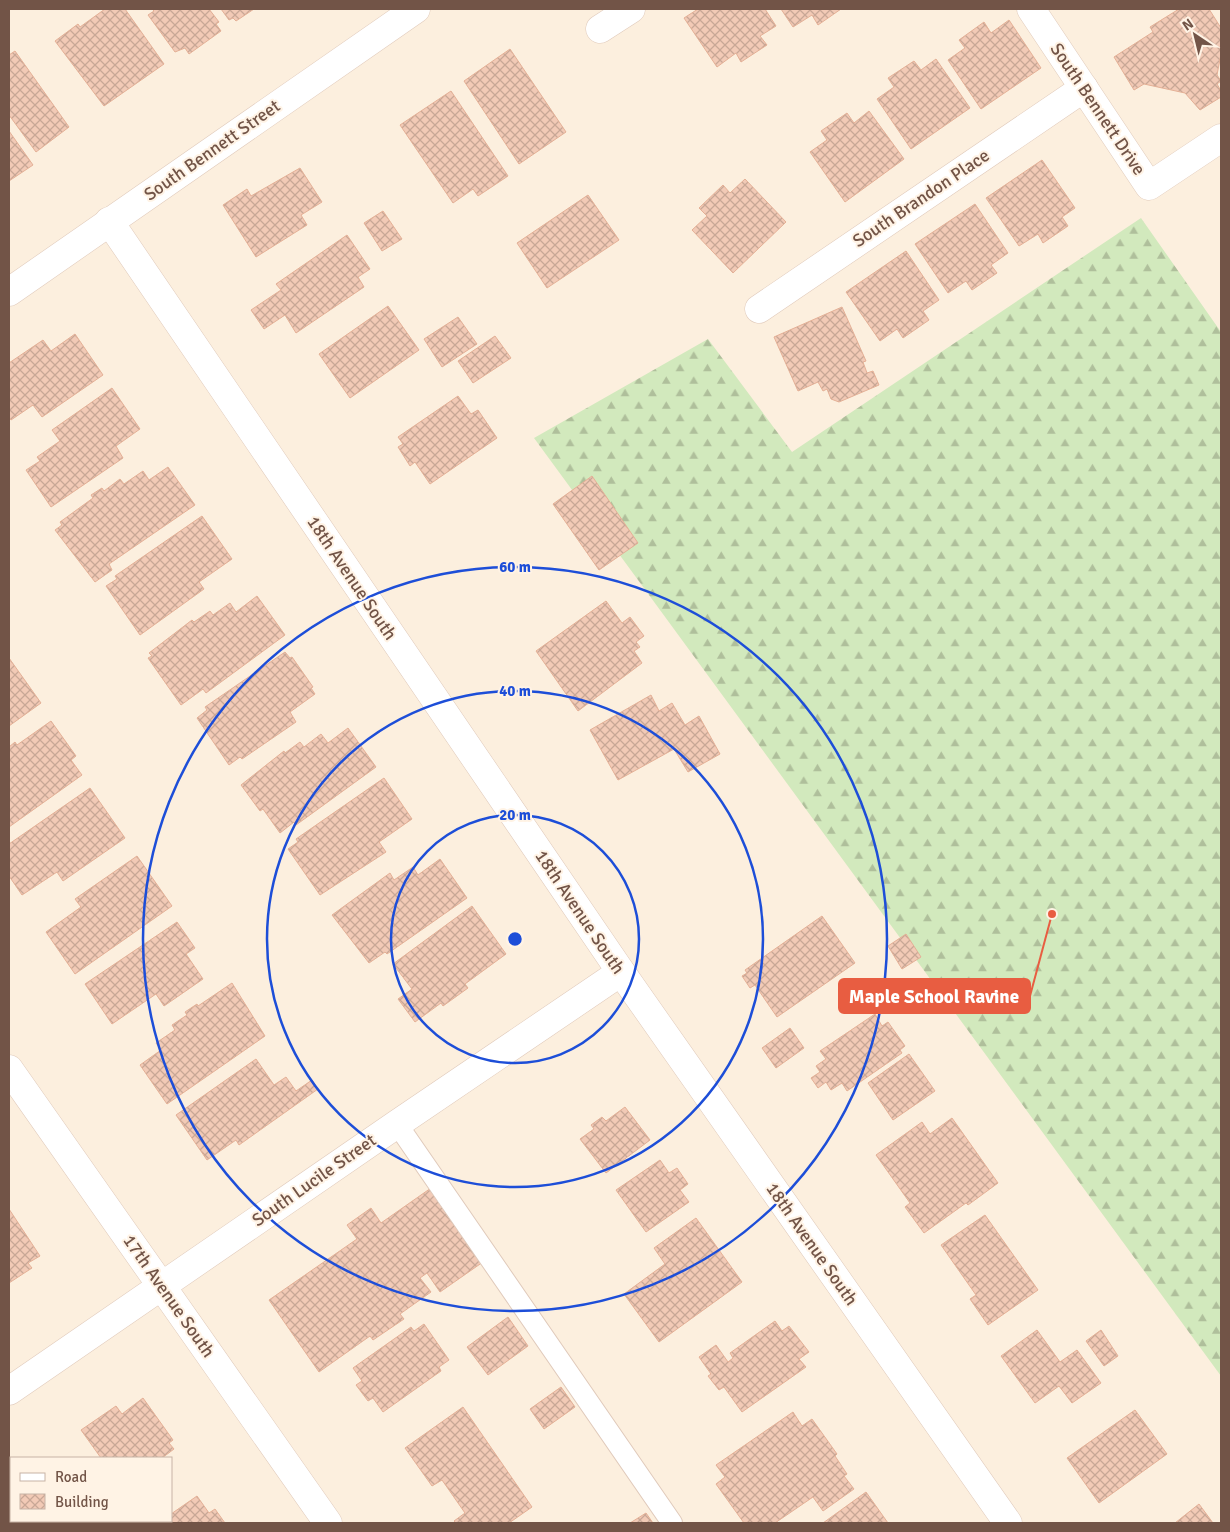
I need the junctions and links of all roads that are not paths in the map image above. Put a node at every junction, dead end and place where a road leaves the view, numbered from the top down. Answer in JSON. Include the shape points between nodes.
{"nodes":[{"id":1,"x":416,"y":9,"type":"edge"},
{"id":2,"x":631,"y":9,"type":"edge"},
{"id":3,"x":1031,"y":9,"type":"edge"},
{"id":4,"x":600,"y":29,"type":"dead end"},
{"id":5,"x":1084,"y":88,"type":"junction"},
{"id":6,"x":1221,"y":138,"type":"edge"},
{"id":7,"x":109,"y":221,"type":"junction"},
{"id":8,"x":9,"y":292,"type":"edge"},
{"id":9,"x":759,"y":309,"type":"dead end"},
{"id":10,"x":621,"y":972,"type":"junction"},
{"id":11,"x":9,"y":1069,"type":"edge"},
{"id":12,"x":397,"y":1124,"type":"junction"},
{"id":13,"x":162,"y":1285,"type":"junction"},
{"id":14,"x":9,"y":1391,"type":"edge"},
{"id":15,"x":328,"y":1523,"type":"edge"},
{"id":16,"x":672,"y":1523,"type":"edge"},
{"id":17,"x":1008,"y":1523,"type":"edge"}],
"edges":[{"from":1,"to":7,"type":"street","name":"South Bennett Street"},
{"from":2,"to":4,"type":"street"},
{"from":3,"to":5,"type":"street","name":"South Bennett Drive"},
{"from":5,"to":6,"type":"street","name":"South Bennett Drive","via":[[1149,186]]},
{"from":5,"to":9,"type":"street","name":"South Brandon Place"},
{"from":7,"to":8,"type":"street","name":"South Bennett Street"},
{"from":7,"to":10,"type":"street","name":"18th Avenue South"},
{"from":10,"to":12,"type":"street","name":"South Lucile Street"},
{"from":10,"to":17,"type":"street","name":"18th Avenue South"},
{"from":11,"to":13,"type":"street","name":"17th Avenue South"},
{"from":12,"to":13,"type":"street","name":"South Lucile Street"},
{"from":12,"to":16,"type":"lane"},
{"from":13,"to":14,"type":"street","name":"South Lucile Street"},
{"from":13,"to":15,"type":"street","name":"17th Avenue South"}]}
